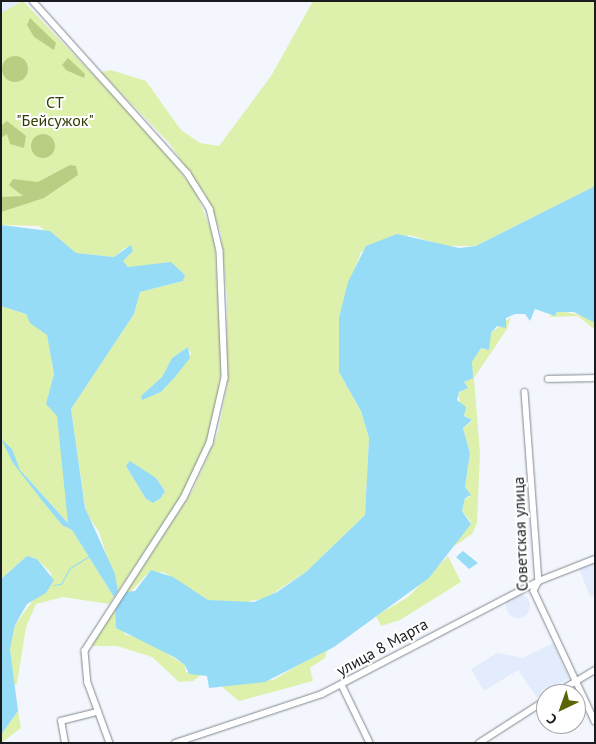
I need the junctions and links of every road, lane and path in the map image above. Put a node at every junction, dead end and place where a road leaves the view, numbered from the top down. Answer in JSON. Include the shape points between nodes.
{"nodes":[{"id":1,"x":33,"y":1,"type":"edge"},
{"id":2,"x":595,"y":378,"type":"edge"},
{"id":3,"x":548,"y":379,"type":"dead end"},
{"id":4,"x":525,"y":392,"type":"dead end"},
{"id":5,"x":595,"y":559,"type":"edge"},
{"id":6,"x":539,"y":581,"type":"junction"},
{"id":7,"x":595,"y":670,"type":"edge"},
{"id":8,"x":574,"y":682,"type":"junction"},
{"id":9,"x":571,"y":684,"type":"edge"},
{"id":10,"x":342,"y":685,"type":"junction"},
{"id":11,"x":536,"y":706,"type":"edge"},
{"id":12,"x":98,"y":712,"type":"junction"},
{"id":13,"x":595,"y":721,"type":"edge"},
{"id":14,"x":65,"y":743,"type":"edge"},
{"id":15,"x":110,"y":743,"type":"edge"},
{"id":16,"x":175,"y":743,"type":"edge"},
{"id":17,"x":370,"y":743,"type":"edge"},
{"id":18,"x":479,"y":743,"type":"edge"}],
"edges":[{"from":1,"to":12,"type":"street","via":[[175,157],[206,201],[217,234],[225,368],[215,430],[192,484],[92,634],[84,658]]},
{"from":2,"to":3,"type":"street"},
{"from":4,"to":6,"type":"street","name":"Советская улица"},
{"from":5,"to":6,"type":"street","name":"улица 8 Марта"},
{"from":6,"to":8,"type":"street","name":"Советская улица","via":[[534,591]]},
{"from":6,"to":10,"type":"street","name":"улица 8 Марта"},
{"from":7,"to":8,"type":"street"},
{"from":8,"to":9,"type":"street"},
{"from":8,"to":13,"type":"street","name":"Советская улица"},
{"from":10,"to":16,"type":"street","name":"улица 8 Марта"},
{"from":10,"to":17,"type":"street"},
{"from":11,"to":18,"type":"street"},
{"from":12,"to":14,"type":"street","via":[[61,721]]},
{"from":12,"to":15,"type":"street"}]}
